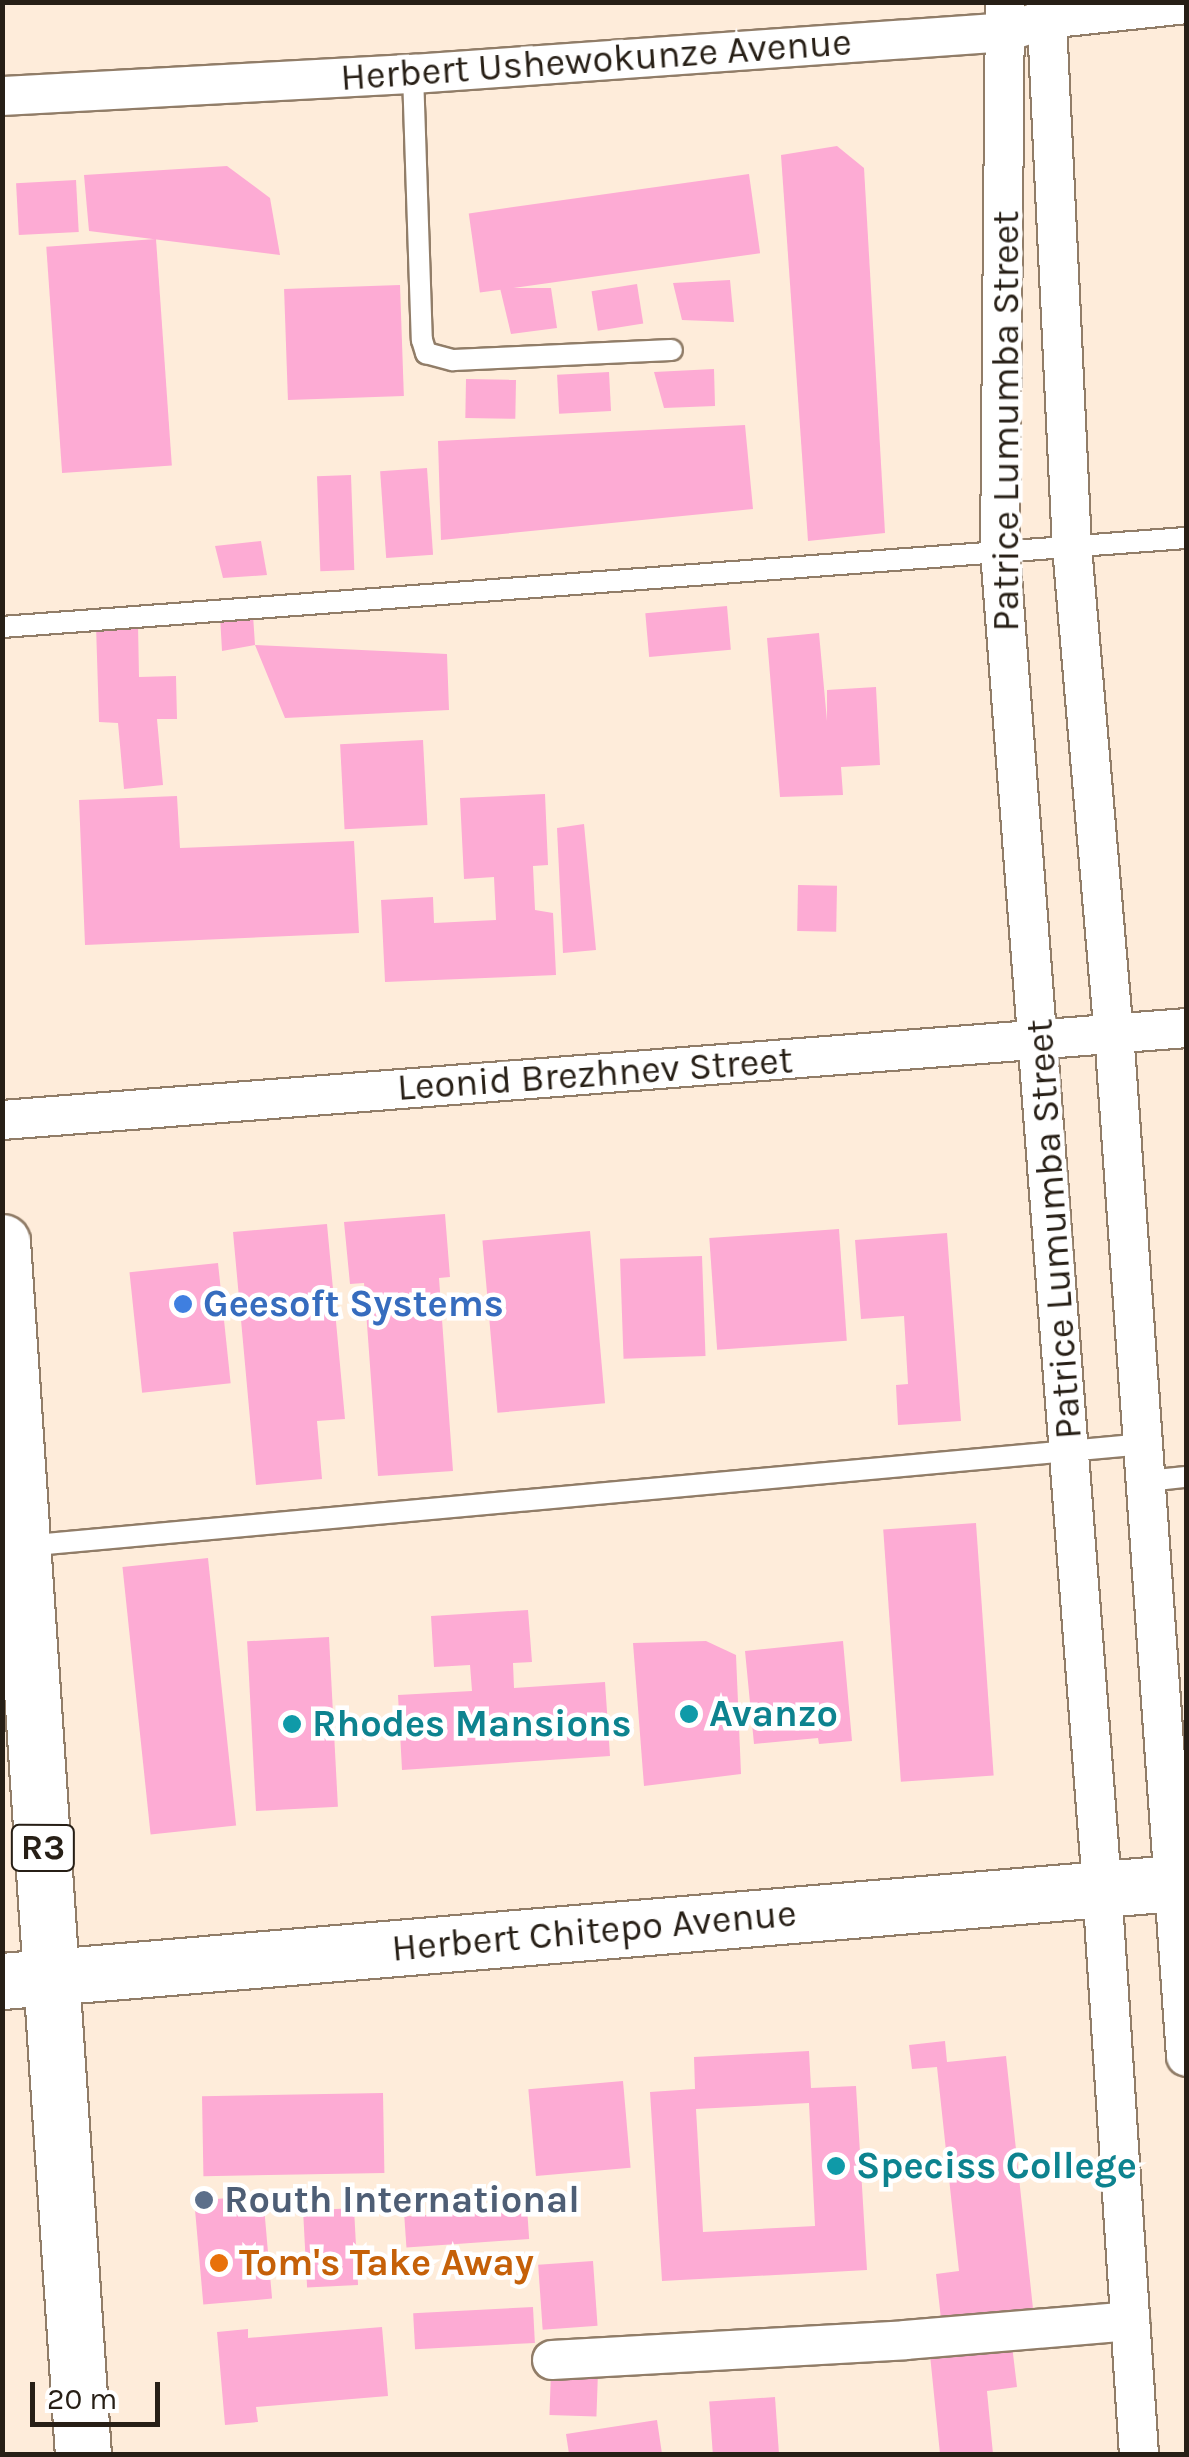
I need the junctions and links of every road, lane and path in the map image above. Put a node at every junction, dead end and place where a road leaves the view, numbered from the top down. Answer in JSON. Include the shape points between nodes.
{"nodes":[{"id":1,"x":1186,"y":4,"type":"edge"},
{"id":2,"x":1046,"y":11,"type":"edge"},
{"id":3,"x":1006,"y":18,"type":"edge"},
{"id":4,"x":413,"y":74,"type":"junction"},
{"id":5,"x":2,"y":96,"type":"edge"},
{"id":6,"x":672,"y":350,"type":"dead end"},
{"id":7,"x":1186,"y":538,"type":"edge"},
{"id":8,"x":1072,"y":547,"type":"junction"},
{"id":9,"x":1000,"y":552,"type":"junction"},
{"id":10,"x":2,"y":628,"type":"edge"},
{"id":11,"x":1186,"y":1028,"type":"edge"},
{"id":12,"x":1114,"y":1032,"type":"junction"},
{"id":13,"x":1040,"y":1040,"type":"junction"},
{"id":14,"x":2,"y":1120,"type":"edge"},
{"id":15,"x":2,"y":1242,"type":"edge"},
{"id":16,"x":1070,"y":1450,"type":"junction"},
{"id":17,"x":1145,"y":1463,"type":"junction"},
{"id":18,"x":1186,"y":1478,"type":"edge"},
{"id":19,"x":11,"y":1547,"type":"edge"},
{"id":20,"x":1182,"y":1883,"type":"edge"},
{"id":21,"x":1102,"y":1887,"type":"junction"},
{"id":22,"x":28,"y":1980,"type":"edge"},
{"id":23,"x":1186,"y":2056,"type":"edge"},
{"id":24,"x":1130,"y":2320,"type":"junction"},
{"id":25,"x":552,"y":2360,"type":"dead end"},
{"id":26,"x":83,"y":2454,"type":"edge"},
{"id":27,"x":1139,"y":2454,"type":"edge"}],
"edges":[{"from":1,"to":2,"type":"street","name":"Herbert Ushewokunze Avenue"},
{"from":2,"to":3,"type":"street","name":"Herbert Ushewokunze Avenue"},
{"from":2,"to":8,"type":"street","name":"Patrice Lumumba Street"},
{"from":3,"to":4,"type":"street","name":"Herbert Ushewokunze Avenue"},
{"from":3,"to":9,"type":"street","name":"Patrice Lumumba Street"},
{"from":4,"to":5,"type":"street","name":"Herbert Ushewokunze Avenue"},
{"from":4,"to":6,"type":"lane","via":[[426,353],[453,360]]},
{"from":7,"to":8,"type":"lane"},
{"from":8,"to":9,"type":"lane"},
{"from":8,"to":12,"type":"street","name":"Patrice Lumumba Street"},
{"from":9,"to":10,"type":"lane"},
{"from":9,"to":13,"type":"street","name":"Patrice Lumumba Street"},
{"from":11,"to":12,"type":"street","name":"Leonid Brezhnev Street"},
{"from":12,"to":13,"type":"street","name":"Leonid Brezhnev Street"},
{"from":12,"to":17,"type":"street","name":"Patrice Lumumba Street"},
{"from":13,"to":14,"type":"street","name":"Leonid Brezhnev Street"},
{"from":13,"to":16,"type":"street","name":"Patrice Lumumba Street"},
{"from":15,"to":19,"type":"main road","number":"R3"},
{"from":16,"to":17,"type":"lane"},
{"from":16,"to":19,"type":"lane"},
{"from":16,"to":21,"type":"street","name":"Patrice Lumumba Street"},
{"from":17,"to":18,"type":"lane"},
{"from":17,"to":20,"type":"street","name":"Patrice Lumumba Street"},
{"from":19,"to":22,"type":"main road","number":"R3"},
{"from":20,"to":21,"type":"main road","name":"Herbert Chitepo Avenue"},
{"from":20,"to":23,"type":"street","name":"Patrice Lumumba Street"},
{"from":21,"to":22,"type":"main road","name":"Herbert Chitepo Avenue"},
{"from":21,"to":24,"type":"street","name":"Patrice Lumumba Street"},
{"from":22,"to":26,"type":"main road","number":"R3"},
{"from":24,"to":25,"type":"street"},
{"from":24,"to":27,"type":"street","name":"Patrice Lumumba Street"}]}
